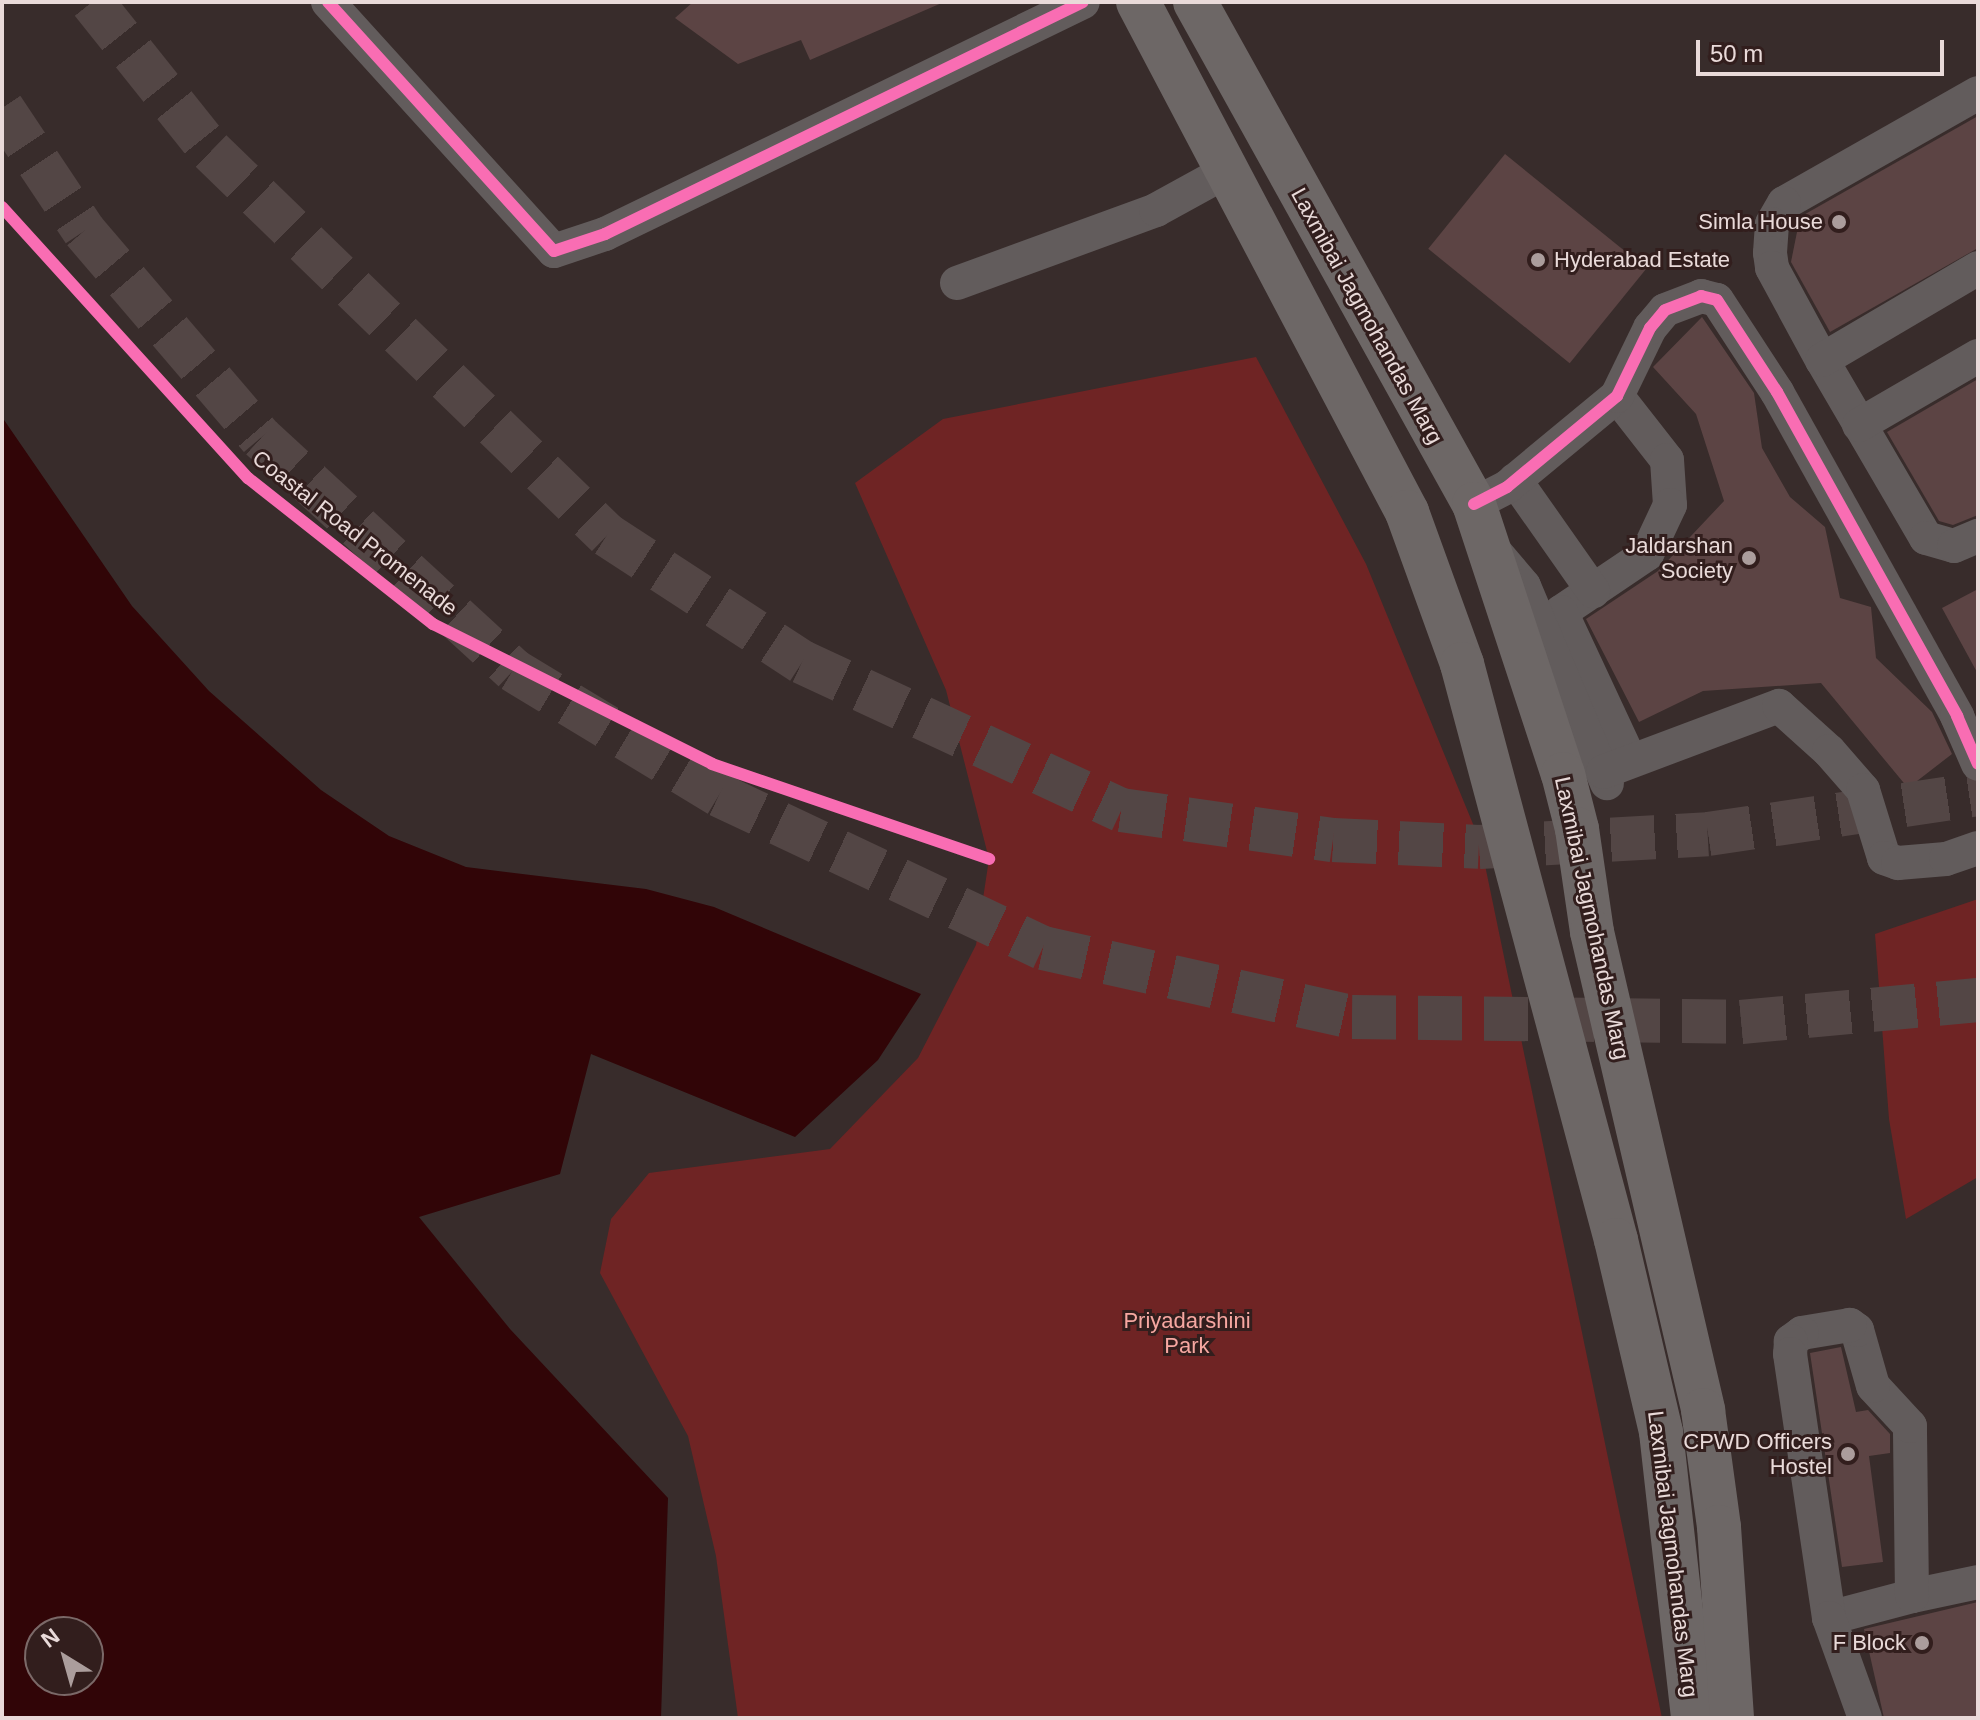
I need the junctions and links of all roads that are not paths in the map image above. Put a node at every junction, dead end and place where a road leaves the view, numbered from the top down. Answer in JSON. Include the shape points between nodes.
{"nodes":[{"id":1,"x":328,"y":2,"type":"edge"},
{"id":2,"x":1083,"y":2,"type":"edge"},
{"id":3,"x":1138,"y":2,"type":"edge"},
{"id":4,"x":1195,"y":2,"type":"edge"},
{"id":5,"x":1978,"y":93,"type":"edge"},
{"id":6,"x":1246,"y":96,"type":"junction"},
{"id":7,"x":1201,"y":122,"type":"junction"},
{"id":8,"x":1227,"y":171,"type":"junction"},
{"id":9,"x":1978,"y":268,"type":"edge"},
{"id":10,"x":957,"y":283,"type":"dead end"},
{"id":11,"x":1978,"y":356,"type":"edge"},
{"id":12,"x":1822,"y":360,"type":"junction"},
{"id":13,"x":1617,"y":396,"type":"junction"},
{"id":14,"x":1859,"y":425,"type":"junction"},
{"id":15,"x":1515,"y":480,"type":"junction"},
{"id":16,"x":1481,"y":524,"type":"junction"},
{"id":17,"x":1978,"y":536,"type":"edge"},
{"id":18,"x":1593,"y":591,"type":"junction"},
{"id":19,"x":1978,"y":764,"type":"edge"},
{"id":20,"x":1613,"y":772,"type":"junction"},
{"id":21,"x":1978,"y":848,"type":"edge"},
{"id":22,"x":1978,"y":1582,"type":"edge"},
{"id":23,"x":1912,"y":1596,"type":"junction"},
{"id":24,"x":1829,"y":1618,"type":"junction"},
{"id":25,"x":1693,"y":1718,"type":"edge"},
{"id":26,"x":1732,"y":1718,"type":"edge"},
{"id":27,"x":1865,"y":1718,"type":"edge"}],
"edges":[{"from":1,"to":2,"type":"street","via":[[554,251],[605,234]]},
{"from":3,"to":7,"type":"main road","name":"Laxmibai Jagmohandas Marg"},
{"from":4,"to":6,"type":"main road","name":"Laxmibai Jagmohandas Marg"},
{"from":5,"to":12,"type":"street","via":[[1784,203],[1772,224],[1772,268]]},
{"from":6,"to":7,"type":"main road"},
{"from":6,"to":16,"type":"main road","name":"Laxmibai Jagmohandas Marg"},
{"from":7,"to":8,"type":"main road","name":"Laxmibai Jagmohandas Marg"},
{"from":8,"to":10,"type":"street","via":[[1156,210]]},
{"from":8,"to":25,"type":"main road","name":"Laxmibai Jagmohandas Marg","via":[[1407,512],[1462,664],[1616,1240],[1661,1432]]},
{"from":9,"to":12,"type":"street"},
{"from":11,"to":14,"type":"street"},
{"from":12,"to":14,"type":"street"},
{"from":13,"to":15,"type":"street"},
{"from":13,"to":18,"type":"street","via":[[1667,460],[1670,505],[1647,554]]},
{"from":13,"to":19,"type":"street","via":[[1650,328],[1665,310],[1701,296],[1717,300],[1784,405],[1957,716]]},
{"from":14,"to":17,"type":"street","via":[[1926,538],[1954,546]]},
{"from":15,"to":16,"type":"street"},
{"from":15,"to":18,"type":"street"},
{"from":16,"to":20,"type":"street","via":[[1524,586]]},
{"from":16,"to":26,"type":"main road","name":"Laxmibai Jagmohandas Marg","via":[[1574,815],[1592,932],[1703,1410],[1719,1527]]},
{"from":18,"to":20,"type":"street","via":[[1561,612]]},
{"from":20,"to":21,"type":"street","via":[[1779,706],[1863,790],[1884,858],[1898,863],[1946,859]]},
{"from":22,"to":23,"type":"street"},
{"from":23,"to":24,"type":"street"},
{"from":23,"to":24,"type":"street","via":[[1910,1426],[1873,1386],[1857,1330],[1850,1325],[1802,1333],[1791,1341],[1790,1354]]},
{"from":24,"to":27,"type":"street"}]}
